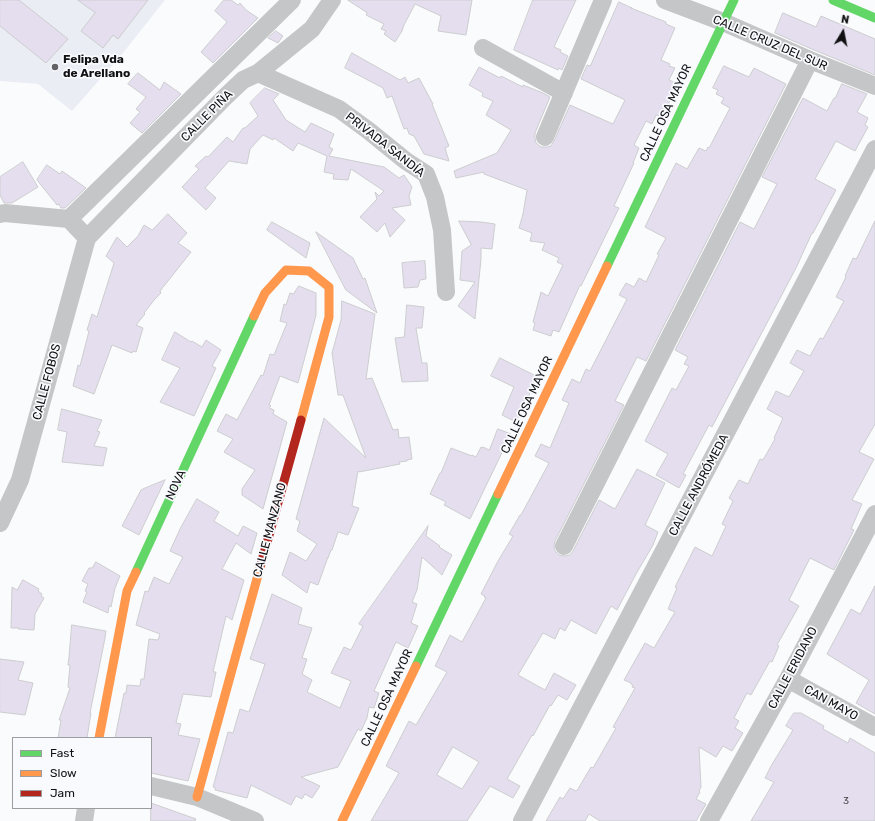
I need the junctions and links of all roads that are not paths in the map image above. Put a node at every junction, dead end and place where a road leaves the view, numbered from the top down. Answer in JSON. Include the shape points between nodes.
{"nodes":[{"id":1,"x":292,"y":0,"type":"edge"},
{"id":2,"x":603,"y":0,"type":"edge"},
{"id":3,"x":665,"y":0,"type":"edge"},
{"id":4,"x":734,"y":0,"type":"edge"},
{"id":5,"x":833,"y":0,"type":"edge"},
{"id":6,"x":329,"y":1,"type":"edge"},
{"id":7,"x":875,"y":18,"type":"edge"},
{"id":8,"x":723,"y":22,"type":"junction"},
{"id":9,"x":483,"y":48,"type":"dead end"},
{"id":10,"x":810,"y":60,"type":"junction"},
{"id":11,"x":258,"y":73,"type":"junction"},
{"id":12,"x":875,"y":86,"type":"edge"},
{"id":13,"x":564,"y":93,"type":"junction"},
{"id":14,"x":545,"y":137,"type":"dead end"},
{"id":15,"x":875,"y":149,"type":"edge"},
{"id":16,"x":0,"y":214,"type":"edge"},
{"id":17,"x":69,"y":219,"type":"junction"},
{"id":18,"x":87,"y":238,"type":"junction"},
{"id":19,"x":310,"y":271,"type":"joint"},
{"id":20,"x":446,"y":292,"type":"dead end"},
{"id":21,"x":875,"y":514,"type":"edge"},
{"id":22,"x":0,"y":523,"type":"edge"},
{"id":23,"x":564,"y":546,"type":"dead end"},
{"id":24,"x":788,"y":679,"type":"junction"},
{"id":25,"x":875,"y":727,"type":"edge"},
{"id":26,"x":99,"y":737,"type":"edge"},
{"id":27,"x":152,"y":786,"type":"edge"},
{"id":28,"x":197,"y":797,"type":"junction"},
{"id":29,"x":86,"y":809,"type":"edge"},
{"id":30,"x":235,"y":817,"type":"edge"},
{"id":31,"x":84,"y":821,"type":"edge"},
{"id":32,"x":255,"y":821,"type":"edge"},
{"id":33,"x":342,"y":821,"type":"edge"},
{"id":34,"x":522,"y":821,"type":"edge"},
{"id":35,"x":710,"y":821,"type":"edge"}],
"edges":[{"from":1,"to":17,"type":"street","name":"CALLE PIÑA"},
{"from":2,"to":13,"type":"street"},
{"from":3,"to":8,"type":"street","name":"CALLE CRUZ DEL SUR"},
{"from":4,"to":8,"type":"street","name":"CALLE OSA MAYOR"},
{"from":5,"to":7,"type":"street"},
{"from":6,"to":11,"type":"street","name":"CALLE PIÑA","via":[[312,29]]},
{"from":8,"to":10,"type":"street","name":"CALLE CRUZ DEL SUR"},
{"from":8,"to":33,"type":"street","name":"CALLE OSA MAYOR"},
{"from":9,"to":13,"type":"street"},
{"from":10,"to":12,"type":"street","name":"CALLE CRUZ DEL SUR"},
{"from":10,"to":23,"type":"street"},
{"from":11,"to":18,"type":"street","name":"CALLE PIÑA","via":[[243,80],[225,97]]},
{"from":11,"to":20,"type":"street","name":"PRIVADA SANDÍA","via":[[339,109],[426,174],[435,197],[442,230]]},
{"from":13,"to":14,"type":"street"},
{"from":15,"to":34,"type":"street","name":"CALLE ANDRÓMEDA"},
{"from":16,"to":17,"type":"street"},
{"from":17,"to":18,"type":"street"},
{"from":18,"to":22,"type":"street","name":"CALLE FOBOS","via":[[20,480]]},
{"from":19,"to":26,"type":"street","name":"NOVA","via":[[286,270],[265,293],[127,591]]},
{"from":19,"to":28,"type":"street","name":"CALLE MANZANO","via":[[329,286],[329,317]]},
{"from":21,"to":24,"type":"street","name":"CALLE ERIDANO"},
{"from":24,"to":25,"type":"street","name":"CAN MAYO"},
{"from":24,"to":35,"type":"street","name":"CALLE ERIDANO"},
{"from":27,"to":28,"type":"street"},
{"from":28,"to":30,"type":"street"},
{"from":29,"to":31,"type":"street"},
{"from":30,"to":32,"type":"street"}]}
